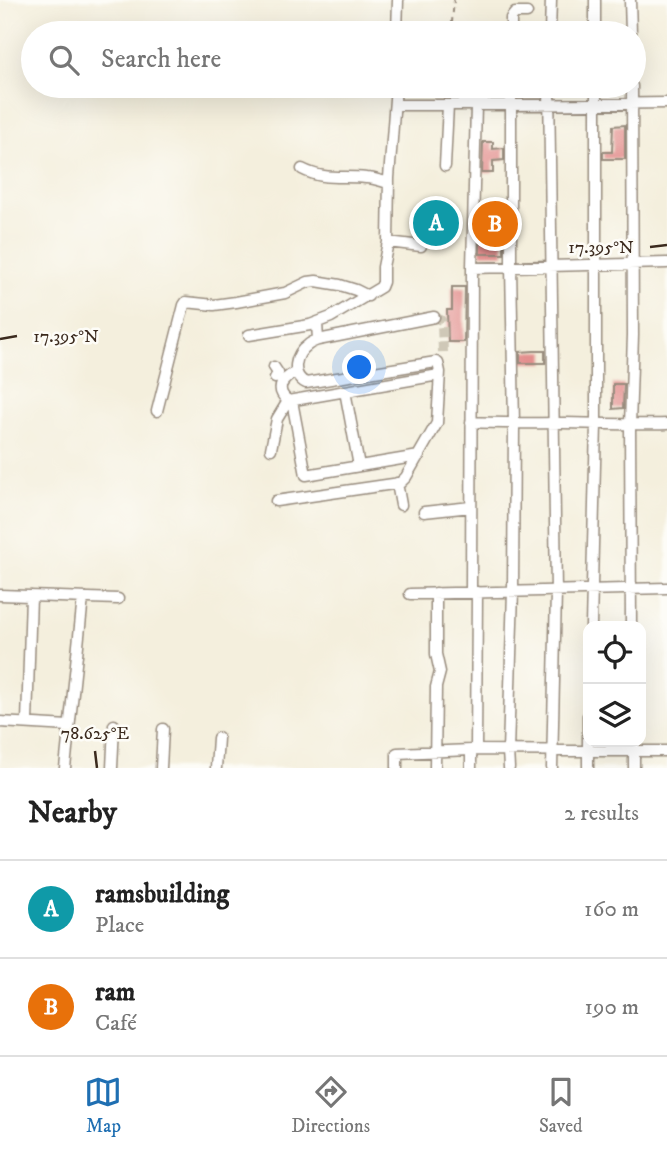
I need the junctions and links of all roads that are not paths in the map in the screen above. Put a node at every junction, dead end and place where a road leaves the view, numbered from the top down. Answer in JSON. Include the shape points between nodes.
{"nodes":[{"id":1,"x":398,"y":0,"type":"edge"},
{"id":2,"x":551,"y":0,"type":"edge"},
{"id":3,"x":595,"y":0,"type":"edge"},
{"id":4,"x":630,"y":0,"type":"edge"},
{"id":5,"x":527,"y":13,"type":"dead end"},
{"id":6,"x":397,"y":21,"type":"edge"},
{"id":7,"x":511,"y":21,"type":"edge"},
{"id":8,"x":550,"y":21,"type":"edge"},
{"id":9,"x":596,"y":21,"type":"edge"},
{"id":10,"x":631,"y":21,"type":"edge"},
{"id":11,"x":395,"y":98,"type":"edge"},
{"id":12,"x":511,"y":98,"type":"edge"},
{"id":13,"x":549,"y":98,"type":"edge"},
{"id":14,"x":597,"y":98,"type":"edge"},
{"id":15,"x":632,"y":98,"type":"edge"},
{"id":16,"x":667,"y":103,"type":"edge"},
{"id":17,"x":549,"y":104,"type":"junction"},
{"id":18,"x":597,"y":104,"type":"junction"},
{"id":19,"x":632,"y":104,"type":"junction"},
{"id":20,"x":395,"y":105,"type":"junction"},
{"id":21,"x":447,"y":105,"type":"junction"},
{"id":22,"x":476,"y":105,"type":"junction"},
{"id":23,"x":511,"y":105,"type":"junction"},
{"id":24,"x":445,"y":166,"type":"dead end"},
{"id":25,"x":302,"y":169,"type":"dead end"},
{"id":26,"x":389,"y":183,"type":"junction"},
{"id":27,"x":426,"y":210,"type":"dead end"},
{"id":28,"x":387,"y":242,"type":"junction"},
{"id":29,"x":667,"y":263,"type":"edge"},
{"id":30,"x":633,"y":264,"type":"junction"},
{"id":31,"x":595,"y":265,"type":"junction"},
{"id":32,"x":553,"y":266,"type":"junction"},
{"id":33,"x":511,"y":267,"type":"junction"},
{"id":34,"x":472,"y":268,"type":"junction"},
{"id":35,"x":368,"y":296,"type":"junction"},
{"id":36,"x":434,"y":317,"type":"dead end"},
{"id":37,"x":317,"y":323,"type":"junction"},
{"id":38,"x":249,"y":335,"type":"dead end"},
{"id":39,"x":318,"y":340,"type":"junction"},
{"id":40,"x":282,"y":373,"type":"junction"},
{"id":41,"x":439,"y":375,"type":"junction"},
{"id":42,"x":345,"y":391,"type":"junction"},
{"id":43,"x":290,"y":401,"type":"junction"},
{"id":44,"x":157,"y":411,"type":"dead end"},
{"id":45,"x":471,"y":422,"type":"junction"},
{"id":46,"x":553,"y":423,"type":"junction"},
{"id":47,"x":514,"y":424,"type":"junction"},
{"id":48,"x":596,"y":424,"type":"junction"},
{"id":49,"x":667,"y":424,"type":"edge"},
{"id":50,"x":630,"y":425,"type":"junction"},
{"id":51,"x":271,"y":449,"type":"dead end"},
{"id":52,"x":419,"y":456,"type":"junction"},
{"id":53,"x":359,"y":466,"type":"junction"},
{"id":54,"x":397,"y":483,"type":"junction"},
{"id":55,"x":276,"y":501,"type":"dead end"},
{"id":56,"x":401,"y":505,"type":"dead end"},
{"id":57,"x":471,"y":507,"type":"junction"},
{"id":58,"x":424,"y":512,"type":"dead end"},
{"id":59,"x":667,"y":588,"type":"edge"},
{"id":60,"x":630,"y":589,"type":"junction"},
{"id":61,"x":593,"y":590,"type":"junction"},
{"id":62,"x":474,"y":592,"type":"junction"},
{"id":63,"x":513,"y":592,"type":"junction"},
{"id":64,"x":556,"y":592,"type":"junction"},
{"id":65,"x":436,"y":593,"type":"junction"},
{"id":66,"x":410,"y":594,"type":"dead end"},
{"id":67,"x":0,"y":595,"type":"edge"},
{"id":68,"x":31,"y":596,"type":"junction"},
{"id":69,"x":83,"y":598,"type":"junction"},
{"id":70,"x":118,"y":599,"type":"dead end"},
{"id":71,"x":592,"y":621,"type":"edge"},
{"id":72,"x":631,"y":621,"type":"edge"},
{"id":73,"x":0,"y":722,"type":"edge"},
{"id":74,"x":27,"y":722,"type":"junction"},
{"id":75,"x":114,"y":725,"type":"dead end"},
{"id":76,"x":69,"y":726,"type":"junction"},
{"id":77,"x":163,"y":729,"type":"dead end"},
{"id":78,"x":218,"y":738,"type":"dead end"},
{"id":79,"x":587,"y":747,"type":"edge"},
{"id":80,"x":634,"y":747,"type":"edge"},
{"id":81,"x":474,"y":750,"type":"junction"},
{"id":82,"x":508,"y":751,"type":"junction"},
{"id":83,"x":552,"y":751,"type":"junction"},
{"id":84,"x":587,"y":751,"type":"junction"},
{"id":85,"x":667,"y":751,"type":"edge"},
{"id":86,"x":435,"y":752,"type":"junction"},
{"id":87,"x":65,"y":768,"type":"edge"},
{"id":88,"x":113,"y":768,"type":"edge"},
{"id":89,"x":161,"y":768,"type":"edge"},
{"id":90,"x":216,"y":768,"type":"edge"},
{"id":91,"x":397,"y":768,"type":"edge"},
{"id":92,"x":435,"y":768,"type":"edge"},
{"id":93,"x":471,"y":768,"type":"edge"},
{"id":94,"x":509,"y":768,"type":"edge"},
{"id":95,"x":552,"y":768,"type":"edge"},
{"id":96,"x":588,"y":768,"type":"edge"},
{"id":97,"x":634,"y":768,"type":"edge"}],
"edges":[{"from":1,"to":6,"type":"street"},
{"from":2,"to":8,"type":"street"},
{"from":3,"to":9,"type":"street"},
{"from":4,"to":10,"type":"street"},
{"from":5,"to":7,"type":"street","via":[[515,13]]},
{"from":11,"to":20,"type":"street"},
{"from":12,"to":23,"type":"street"},
{"from":13,"to":17,"type":"street"},
{"from":14,"to":18,"type":"street"},
{"from":15,"to":19,"type":"street"},
{"from":16,"to":19,"type":"street"},
{"from":17,"to":18,"type":"street"},
{"from":17,"to":23,"type":"street"},
{"from":17,"to":32,"type":"street"},
{"from":18,"to":19,"type":"street"},
{"from":18,"to":31,"type":"street"},
{"from":19,"to":30,"type":"street"},
{"from":20,"to":21,"type":"street"},
{"from":20,"to":26,"type":"street"},
{"from":21,"to":22,"type":"street"},
{"from":21,"to":24,"type":"street"},
{"from":22,"to":23,"type":"street"},
{"from":22,"to":34,"type":"street"},
{"from":23,"to":33,"type":"street"},
{"from":25,"to":26,"type":"street","via":[[313,175]]},
{"from":26,"to":28,"type":"street"},
{"from":27,"to":28,"type":"street","via":[[421,246]]},
{"from":28,"to":35,"type":"street","via":[[383,282]]},
{"from":29,"to":30,"type":"street"},
{"from":30,"to":31,"type":"street"},
{"from":30,"to":50,"type":"street"},
{"from":31,"to":32,"type":"street"},
{"from":31,"to":48,"type":"street"},
{"from":32,"to":33,"type":"street"},
{"from":32,"to":46,"type":"street"},
{"from":33,"to":34,"type":"street"},
{"from":33,"to":47,"type":"street"},
{"from":34,"to":45,"type":"street"},
{"from":35,"to":37,"type":"street"},
{"from":35,"to":44,"type":"street","via":[[316,281],[248,300],[214,305],[186,302]]},
{"from":36,"to":39,"type":"street"},
{"from":37,"to":38,"type":"street"},
{"from":37,"to":39,"type":"street"},
{"from":39,"to":40,"type":"street","via":[[306,345],[296,364]]},
{"from":40,"to":41,"type":"street","via":[[306,383],[436,362]]},
{"from":40,"to":43,"type":"street","via":[[283,397]]},
{"from":41,"to":42,"type":"street"},
{"from":41,"to":52,"type":"street","via":[[437,424]]},
{"from":42,"to":43,"type":"street"},
{"from":42,"to":53,"type":"street"},
{"from":43,"to":51,"type":"street","via":[[277,419]]},
{"from":43,"to":53,"type":"street","via":[[306,475]]},
{"from":45,"to":47,"type":"street"},
{"from":45,"to":57,"type":"street"},
{"from":46,"to":47,"type":"street"},
{"from":46,"to":48,"type":"street"},
{"from":46,"to":64,"type":"street"},
{"from":47,"to":63,"type":"street"},
{"from":48,"to":50,"type":"street"},
{"from":48,"to":61,"type":"street"},
{"from":49,"to":50,"type":"street"},
{"from":50,"to":60,"type":"street"},
{"from":52,"to":53,"type":"street"},
{"from":52,"to":54,"type":"street","via":[[404,480]]},
{"from":54,"to":55,"type":"street"},
{"from":54,"to":56,"type":"street"},
{"from":57,"to":58,"type":"street"},
{"from":57,"to":62,"type":"street"},
{"from":59,"to":60,"type":"street"},
{"from":60,"to":61,"type":"street"},
{"from":60,"to":72,"type":"street"},
{"from":61,"to":64,"type":"street"},
{"from":61,"to":71,"type":"street"},
{"from":62,"to":63,"type":"street"},
{"from":62,"to":65,"type":"street"},
{"from":62,"to":81,"type":"street"},
{"from":63,"to":64,"type":"street"},
{"from":63,"to":82,"type":"street"},
{"from":64,"to":83,"type":"street"},
{"from":65,"to":66,"type":"street"},
{"from":65,"to":86,"type":"street","via":[[440,672]]},
{"from":67,"to":68,"type":"street"},
{"from":68,"to":69,"type":"street"},
{"from":68,"to":74,"type":"street"},
{"from":69,"to":70,"type":"street"},
{"from":69,"to":76,"type":"street"},
{"from":73,"to":74,"type":"street"},
{"from":74,"to":76,"type":"street"},
{"from":75,"to":88,"type":"street"},
{"from":76,"to":87,"type":"street"},
{"from":77,"to":89,"type":"street"},
{"from":78,"to":90,"type":"street"},
{"from":79,"to":84,"type":"street"},
{"from":80,"to":84,"type":"street"},
{"from":80,"to":85,"type":"street"},
{"from":80,"to":97,"type":"street"},
{"from":81,"to":82,"type":"street"},
{"from":81,"to":86,"type":"street"},
{"from":81,"to":93,"type":"street"},
{"from":82,"to":83,"type":"street"},
{"from":82,"to":94,"type":"street"},
{"from":83,"to":84,"type":"street"},
{"from":83,"to":95,"type":"street"},
{"from":84,"to":96,"type":"street"},
{"from":86,"to":91,"type":"street","via":[[397,753]]},
{"from":86,"to":92,"type":"street"}]}
